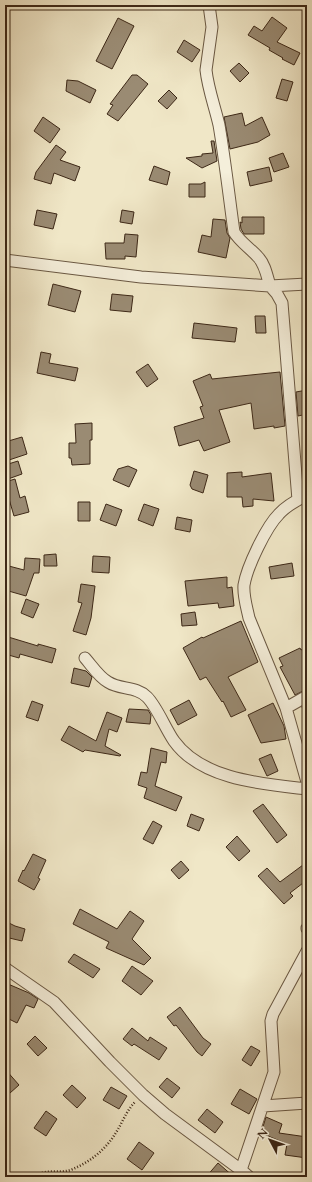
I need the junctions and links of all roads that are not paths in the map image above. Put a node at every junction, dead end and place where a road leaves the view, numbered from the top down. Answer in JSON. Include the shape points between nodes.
{"nodes":[{"id":1,"x":209,"y":5,"type":"edge"},
{"id":2,"x":5,"y":260,"type":"edge"},
{"id":3,"x":307,"y":284,"type":"edge"},
{"id":4,"x":270,"y":286,"type":"junction"},
{"id":5,"x":302,"y":497,"type":"edge"},
{"id":6,"x":85,"y":658,"type":"dead end"},
{"id":7,"x":307,"y":696,"type":"edge"},
{"id":8,"x":286,"y":708,"type":"junction"},
{"id":9,"x":307,"y":782,"type":"edge"},
{"id":10,"x":307,"y":788,"type":"edge"},
{"id":11,"x":307,"y":951,"type":"edge"},
{"id":12,"x":5,"y":968,"type":"edge"},
{"id":13,"x":307,"y":1103,"type":"edge"},
{"id":14,"x":263,"y":1106,"type":"junction"},
{"id":15,"x":245,"y":1173,"type":"edge"}],
"edges":[{"from":1,"to":4,"type":"street","via":[[212,27],[206,70],[225,158],[234,232],[259,257]]},
{"from":2,"to":4,"type":"street","via":[[141,277]]},
{"from":3,"to":4,"type":"street"},
{"from":4,"to":5,"type":"street","via":[[282,302]]},
{"from":5,"to":8,"type":"street","via":[[280,512],[268,529],[249,567],[244,586],[249,618]]},
{"from":6,"to":10,"type":"street","via":[[107,682],[142,692],[173,741],[186,755],[205,767],[262,784]]},
{"from":7,"to":8,"type":"street"},
{"from":8,"to":9,"type":"street"},
{"from":11,"to":14,"type":"street","via":[[273,1014],[271,1022],[274,1072]]},
{"from":12,"to":15,"type":"street","via":[[54,1002],[143,1095],[165,1114]]},
{"from":13,"to":14,"type":"street"},
{"from":14,"to":15,"type":"street"}]}
